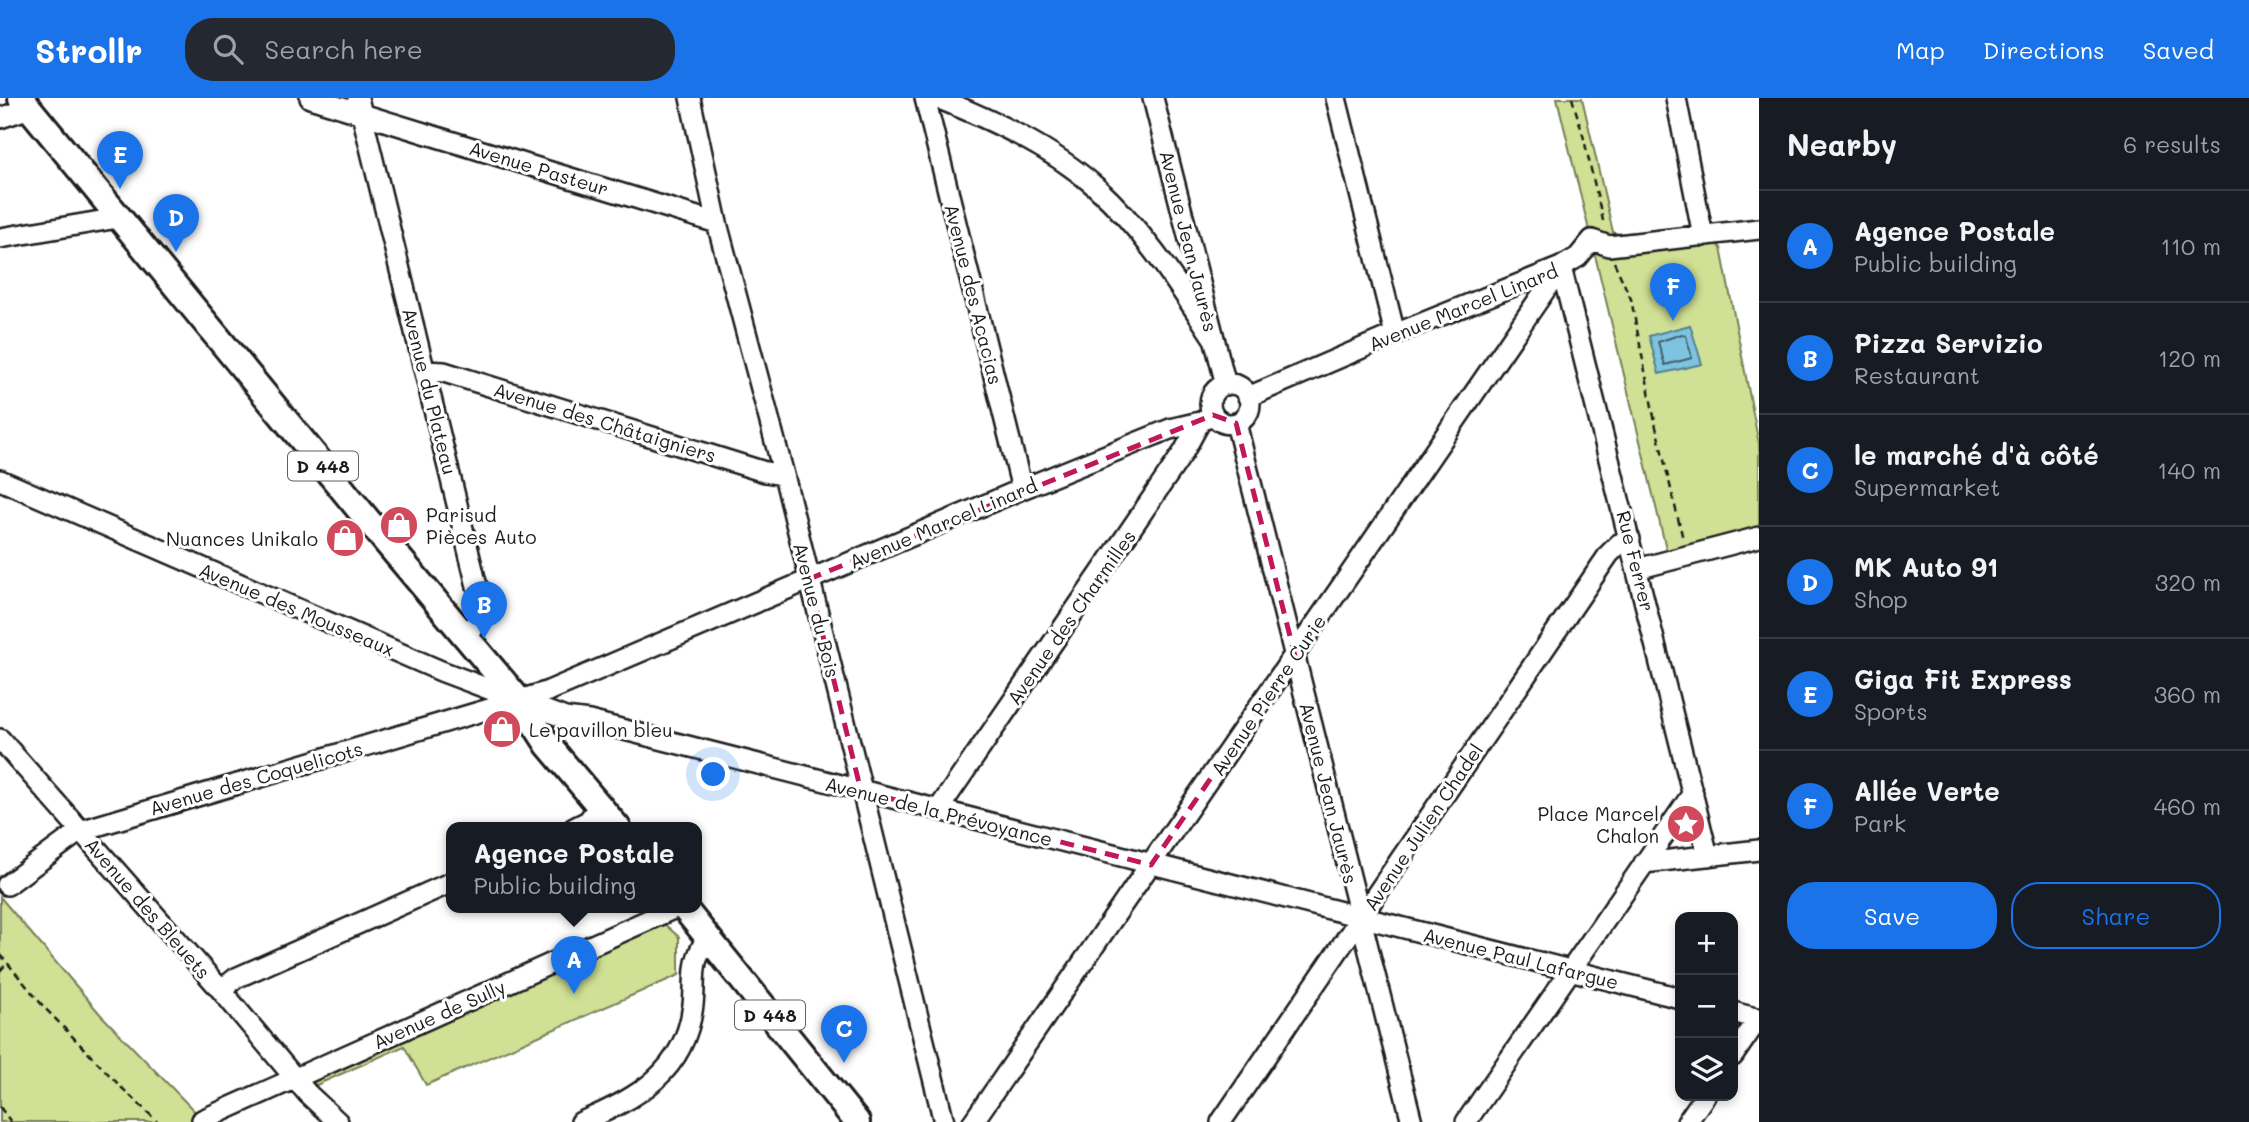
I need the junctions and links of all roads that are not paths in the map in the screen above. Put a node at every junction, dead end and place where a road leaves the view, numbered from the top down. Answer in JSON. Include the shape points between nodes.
{"nodes":[{"id":1,"x":310,"y":98,"type":"edge"},
{"id":2,"x":690,"y":98,"type":"edge"},
{"id":3,"x":925,"y":98,"type":"edge"},
{"id":4,"x":937,"y":98,"type":"edge"},
{"id":5,"x":1153,"y":98,"type":"edge"},
{"id":6,"x":1336,"y":98,"type":"edge"},
{"id":7,"x":1676,"y":98,"type":"edge"},
{"id":8,"x":25,"y":103,"type":"edge"},
{"id":9,"x":359,"y":106,"type":"edge"},
{"id":10,"x":0,"y":118,"type":"edge"},
{"id":11,"x":717,"y":223,"type":"junction"},
{"id":12,"x":123,"y":224,"type":"junction"},
{"id":13,"x":1759,"y":229,"type":"edge"},
{"id":14,"x":1703,"y":236,"type":"junction"},
{"id":15,"x":0,"y":238,"type":"edge"},
{"id":16,"x":1561,"y":267,"type":"junction"},
{"id":17,"x":1395,"y":334,"type":"junction"},
{"id":18,"x":1214,"y":339,"type":"junction"},
{"id":19,"x":425,"y":371,"type":"junction"},
{"id":20,"x":1226,"y":385,"type":"junction"},
{"id":21,"x":1248,"y":397,"type":"junction"},
{"id":22,"x":1206,"y":418,"type":"junction"},
{"id":23,"x":1236,"y":423,"type":"junction"},
{"id":24,"x":784,"y":475,"type":"junction"},
{"id":25,"x":0,"y":480,"type":"edge"},
{"id":26,"x":1022,"y":489,"type":"junction"},
{"id":27,"x":1759,"y":537,"type":"edge"},
{"id":28,"x":1630,"y":539,"type":"junction"},
{"id":29,"x":1637,"y":569,"type":"junction"},
{"id":30,"x":810,"y":579,"type":"junction"},
{"id":31,"x":464,"y":637,"type":"junction"},
{"id":32,"x":1295,"y":656,"type":"junction"},
{"id":33,"x":519,"y":700,"type":"junction"},
{"id":34,"x":0,"y":739,"type":"edge"},
{"id":35,"x":861,"y":791,"type":"junction"},
{"id":36,"x":1693,"y":793,"type":"junction"},
{"id":37,"x":600,"y":806,"type":"junction"},
{"id":38,"x":938,"y":810,"type":"junction"},
{"id":39,"x":586,"y":822,"type":"edge"},
{"id":40,"x":613,"y":822,"type":"edge"},
{"id":41,"x":80,"y":831,"type":"junction"},
{"id":42,"x":1759,"y":850,"type":"edge"},
{"id":43,"x":1708,"y":856,"type":"junction"},
{"id":44,"x":1644,"y":863,"type":"junction"},
{"id":45,"x":1152,"y":865,"type":"junction"},
{"id":46,"x":7,"y":885,"type":"dead end"},
{"id":47,"x":446,"y":885,"type":"edge"},
{"id":48,"x":664,"y":913,"type":"edge"},
{"id":49,"x":688,"y":913,"type":"edge"},
{"id":50,"x":1361,"y":918,"type":"junction"},
{"id":51,"x":708,"y":938,"type":"junction"},
{"id":52,"x":1570,"y":970,"type":"junction"},
{"id":53,"x":221,"y":990,"type":"junction"},
{"id":54,"x":1675,"y":997,"type":"edge"},
{"id":55,"x":1738,"y":1013,"type":"edge"},
{"id":56,"x":1759,"y":1018,"type":"edge"},
{"id":57,"x":1738,"y":1049,"type":"edge"},
{"id":58,"x":295,"y":1079,"type":"junction"},
{"id":59,"x":1702,"y":1101,"type":"edge"},
{"id":60,"x":617,"y":1115,"type":"edge"},
{"id":61,"x":202,"y":1120,"type":"dead end"},
{"id":62,"x":338,"y":1122,"type":"edge"},
{"id":63,"x":581,"y":1122,"type":"edge"},
{"id":64,"x":856,"y":1122,"type":"edge"},
{"id":65,"x":944,"y":1122,"type":"edge"},
{"id":66,"x":973,"y":1122,"type":"edge"},
{"id":67,"x":1221,"y":1122,"type":"edge"},
{"id":68,"x":1412,"y":1122,"type":"edge"},
{"id":69,"x":1466,"y":1122,"type":"edge"},
{"id":70,"x":1687,"y":1122,"type":"edge"}],
"edges":[{"from":1,"to":9,"type":"street","name":"Avenue Pasteur"},
{"from":2,"to":11,"type":"street","name":"Avenue du Bois"},
{"from":3,"to":26,"type":"street","name":"Avenue des Acacias"},
{"from":4,"to":18,"type":"street","via":[[1023,138],[1095,186],[1154,253]]},
{"from":5,"to":18,"type":"street","name":"Avenue Jean Jaurès"},
{"from":6,"to":17,"type":"street"},
{"from":7,"to":14,"type":"street"},
{"from":8,"to":10,"type":"street"},
{"from":8,"to":12,"type":"main road","number":"D 448"},
{"from":9,"to":11,"type":"street","name":"Avenue Pasteur"},
{"from":9,"to":19,"type":"street","name":"Avenue du Plateau"},
{"from":11,"to":24,"type":"street","name":"Avenue du Bois"},
{"from":12,"to":15,"type":"street"},
{"from":12,"to":31,"type":"main road","number":"D 448"},
{"from":13,"to":14,"type":"street","name":"Avenue Marcel Linard"},
{"from":14,"to":16,"type":"street","name":"Avenue Marcel Linard","via":[[1609,246],[1592,240],[1578,257]]},
{"from":16,"to":17,"type":"street","name":"Avenue Marcel Linard"},
{"from":16,"to":28,"type":"street","name":"Rue Ferrer"},
{"from":16,"to":32,"type":"street","name":"Avenue Pierre Curie"},
{"from":17,"to":21,"type":"street","name":"Avenue Marcel Linard"},
{"from":18,"to":20,"type":"street","name":"Avenue Jean Jaurès"},
{"from":19,"to":24,"type":"street","name":"Avenue des Châtaigniers","via":[[444,372]]},
{"from":19,"to":31,"type":"street","name":"Avenue du Plateau","via":[[484,615]]},
{"from":20,"to":21,"type":"street","via":[[1242,388]]},
{"from":20,"to":22,"type":"street","via":[[1211,396]]},
{"from":21,"to":23,"type":"street","via":[[1246,416]]},
{"from":22,"to":23,"type":"street"},
{"from":22,"to":26,"type":"street","name":"Avenue Marcel Linard"},
{"from":22,"to":38,"type":"street","name":"Avenue des Charmilles"},
{"from":23,"to":32,"type":"street","name":"Avenue Jean Jaurès"},
{"from":24,"to":30,"type":"street","name":"Avenue du Bois"},
{"from":25,"to":33,"type":"street","name":"Avenue des Mousseaux","via":[[441,671]]},
{"from":26,"to":30,"type":"street","name":"Avenue Marcel Linard"},
{"from":27,"to":29,"type":"street"},
{"from":28,"to":29,"type":"street","name":"Rue Ferrer"},
{"from":28,"to":50,"type":"street","name":"Avenue Julien Chadel","via":[[1609,554]]},
{"from":29,"to":36,"type":"street","name":"Rue Ferrer"},
{"from":30,"to":33,"type":"street","name":"Avenue Marcel Linard"},
{"from":30,"to":35,"type":"street","name":"Avenue du Bois"},
{"from":31,"to":33,"type":"main road","number":"D 448"},
{"from":32,"to":45,"type":"street","name":"Avenue Pierre Curie"},
{"from":32,"to":50,"type":"street","name":"Avenue Jean Jaurès"},
{"from":33,"to":35,"type":"street","name":"Avenue de la Prévoyance","via":[[565,718]]},
{"from":33,"to":37,"type":"main road","number":"D 448","via":[[548,745]]},
{"from":33,"to":41,"type":"street","name":"Avenue des Coquelicots"},
{"from":34,"to":41,"type":"street","name":"Avenue des Bleuets"},
{"from":35,"to":38,"type":"street","name":"Avenue de la Prévoyance"},
{"from":35,"to":65,"type":"street","name":"Avenue du Bois"},
{"from":36,"to":43,"type":"street","name":"Rue Ferrer"},
{"from":36,"to":44,"type":"street"},
{"from":37,"to":39,"type":"street"},
{"from":37,"to":40,"type":"main road","number":"D 448"},
{"from":38,"to":45,"type":"street","name":"Avenue de la Prévoyance"},
{"from":41,"to":46,"type":"street","name":"Avenue des Coquelicots"},
{"from":41,"to":53,"type":"street","name":"Avenue des Bleuets"},
{"from":42,"to":43,"type":"street"},
{"from":43,"to":44,"type":"street"},
{"from":44,"to":52,"type":"street"},
{"from":45,"to":50,"type":"street","name":"Avenue de la Prévoyance"},
{"from":45,"to":66,"type":"street","name":"Avenue Pierre Curie"},
{"from":47,"to":53,"type":"street","via":[[236,978]]},
{"from":48,"to":58,"type":"street","name":"Avenue de Sully"},
{"from":49,"to":51,"type":"main road","number":"D 448"},
{"from":50,"to":52,"type":"street","name":"Avenue Paul Lafargue"},
{"from":50,"to":67,"type":"street","name":"Avenue Julien Chadel"},
{"from":50,"to":68,"type":"street","name":"Avenue Jean Jaurès"},
{"from":51,"to":60,"type":"street","via":[[695,960],[690,1026],[682,1045],[658,1079]]},
{"from":51,"to":64,"type":"main road","number":"D 448"},
{"from":52,"to":54,"type":"street","name":"Avenue Paul Lafargue"},
{"from":52,"to":69,"type":"street"},
{"from":53,"to":58,"type":"street","name":"Avenue des Bleuets"},
{"from":55,"to":56,"type":"street"},
{"from":56,"to":57,"type":"street"},
{"from":58,"to":61,"type":"street","name":"Avenue de Sully"},
{"from":58,"to":62,"type":"street","name":"Avenue des Bleuets"},
{"from":59,"to":70,"type":"street"},
{"from":60,"to":63,"type":"street"}]}
